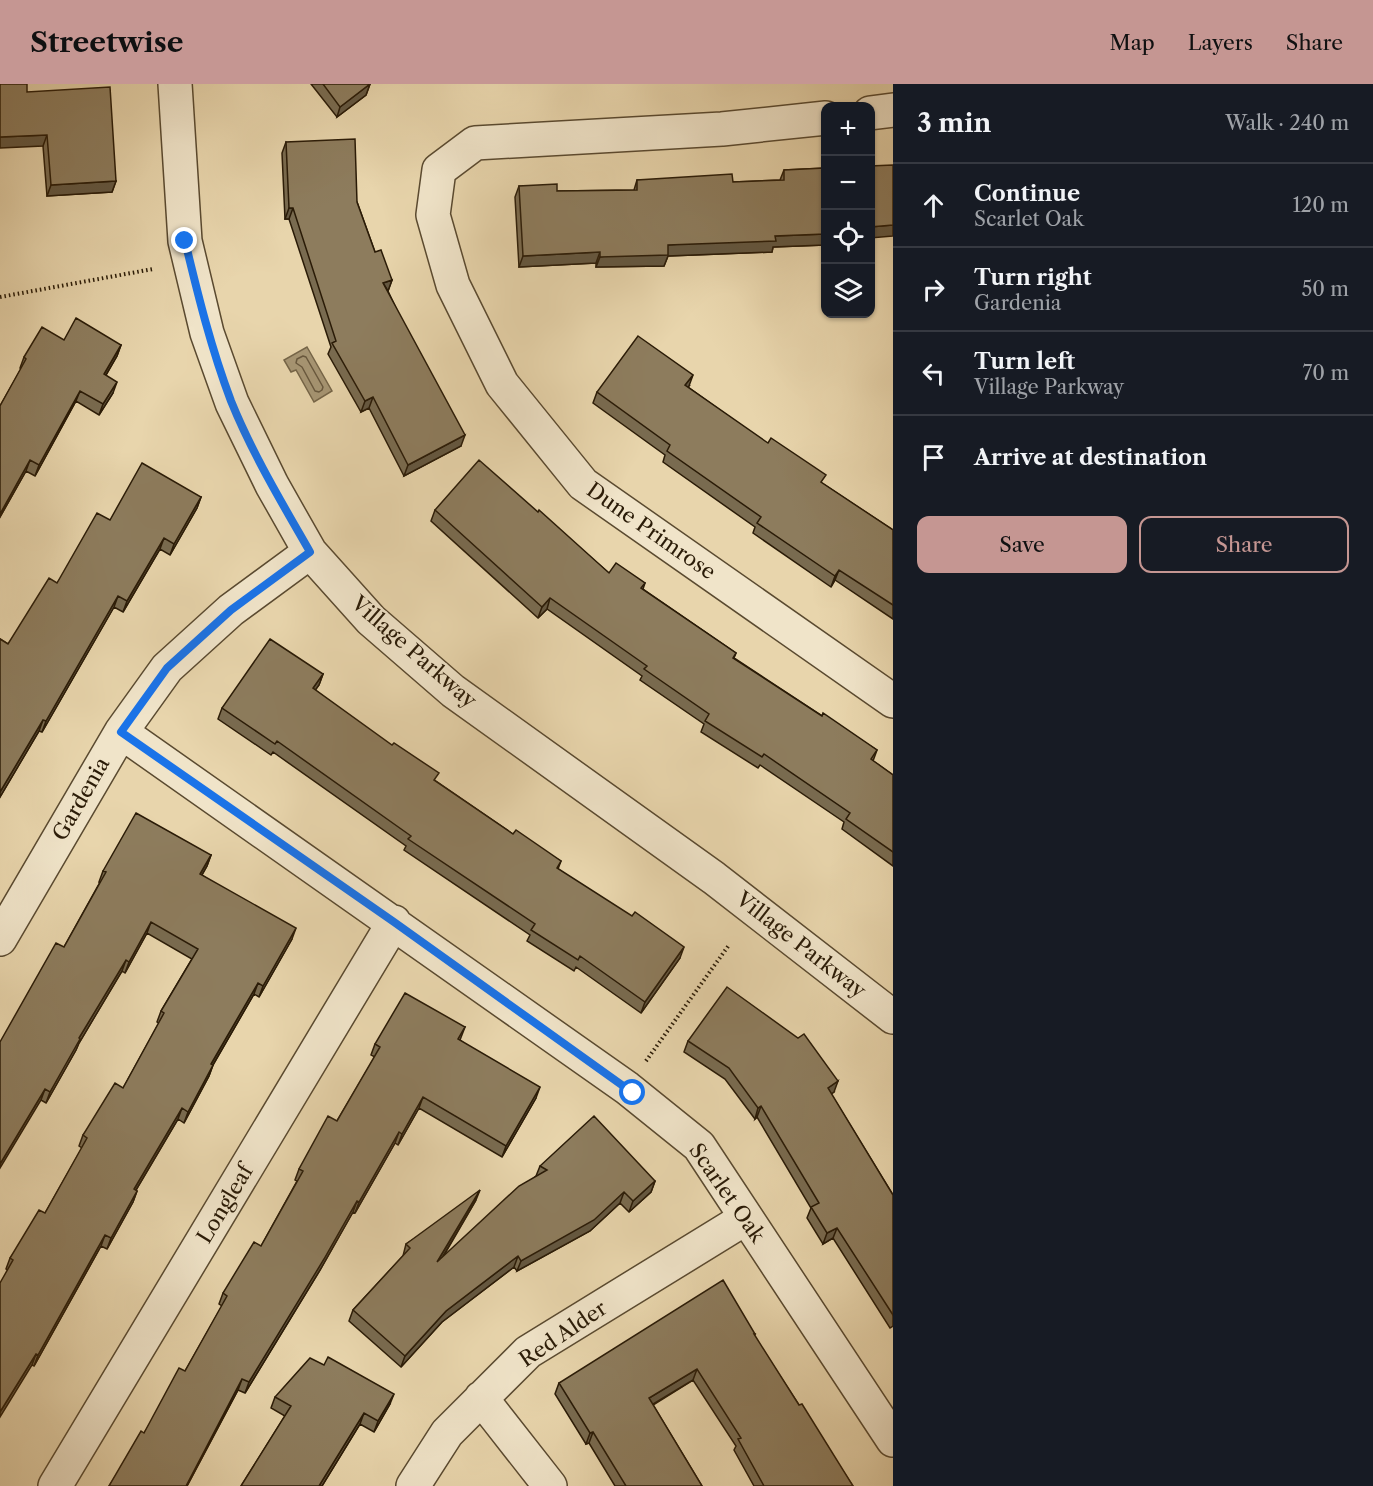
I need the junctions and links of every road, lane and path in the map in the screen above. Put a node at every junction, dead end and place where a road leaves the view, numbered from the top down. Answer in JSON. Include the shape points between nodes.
{"nodes":[{"id":1,"x":175,"y":84,"type":"edge"},
{"id":2,"x":893,"y":110,"type":"edge"},
{"id":3,"x":875,"y":112,"type":"edge"},
{"id":4,"x":821,"y":118,"type":"edge"},
{"id":5,"x":153,"y":269,"type":"dead end"},
{"id":6,"x":0,"y":297,"type":"edge"},
{"id":7,"x":310,"y":552,"type":"junction"},
{"id":8,"x":893,"y":701,"type":"edge"},
{"id":9,"x":121,"y":732,"type":"junction"},
{"id":10,"x":394,"y":922,"type":"junction"},
{"id":11,"x":0,"y":939,"type":"edge"},
{"id":12,"x":729,"y":945,"type":"dead end"},
{"id":13,"x":893,"y":1017,"type":"edge"},
{"id":14,"x":627,"y":1088,"type":"junction"},
{"id":15,"x":746,"y":1218,"type":"junction"},
{"id":16,"x":481,"y":1398,"type":"junction"},
{"id":17,"x":893,"y":1440,"type":"edge"},
{"id":18,"x":55,"y":1486,"type":"edge"},
{"id":19,"x":413,"y":1486,"type":"edge"},
{"id":20,"x":550,"y":1486,"type":"edge"}],
"edges":[{"from":1,"to":7,"type":"street","name":"Village Parkway","via":[[185,241],[207,333],[232,403]]},
{"from":2,"to":3,"type":"street"},
{"from":4,"to":8,"type":"street","name":"Dune Primrose","via":[[722,129],[475,143],[439,170],[433,215],[453,285],[502,384],[583,484]]},
{"from":5,"to":6,"type":"path"},
{"from":7,"to":9,"type":"street","name":"Gardenia","via":[[231,610],[167,668]]},
{"from":7,"to":13,"type":"street","name":"Village Parkway","via":[[371,620],[453,691],[714,878]]},
{"from":9,"to":10,"type":"street","name":"Scarlet Oak"},
{"from":9,"to":11,"type":"street","name":"Gardenia"},
{"from":10,"to":14,"type":"street","name":"Scarlet Oak"},
{"from":10,"to":18,"type":"street","name":"Longleaf"},
{"from":12,"to":14,"type":"path"},
{"from":14,"to":15,"type":"street","name":"Scarlet Oak","via":[[699,1146]]},
{"from":15,"to":16,"type":"street","name":"Red Alder","via":[[528,1352]]},
{"from":15,"to":17,"type":"street","name":"Scarlet Oak"},
{"from":16,"to":19,"type":"street","name":"Red Alder","via":[[447,1433]]},
{"from":16,"to":20,"type":"street"}]}
